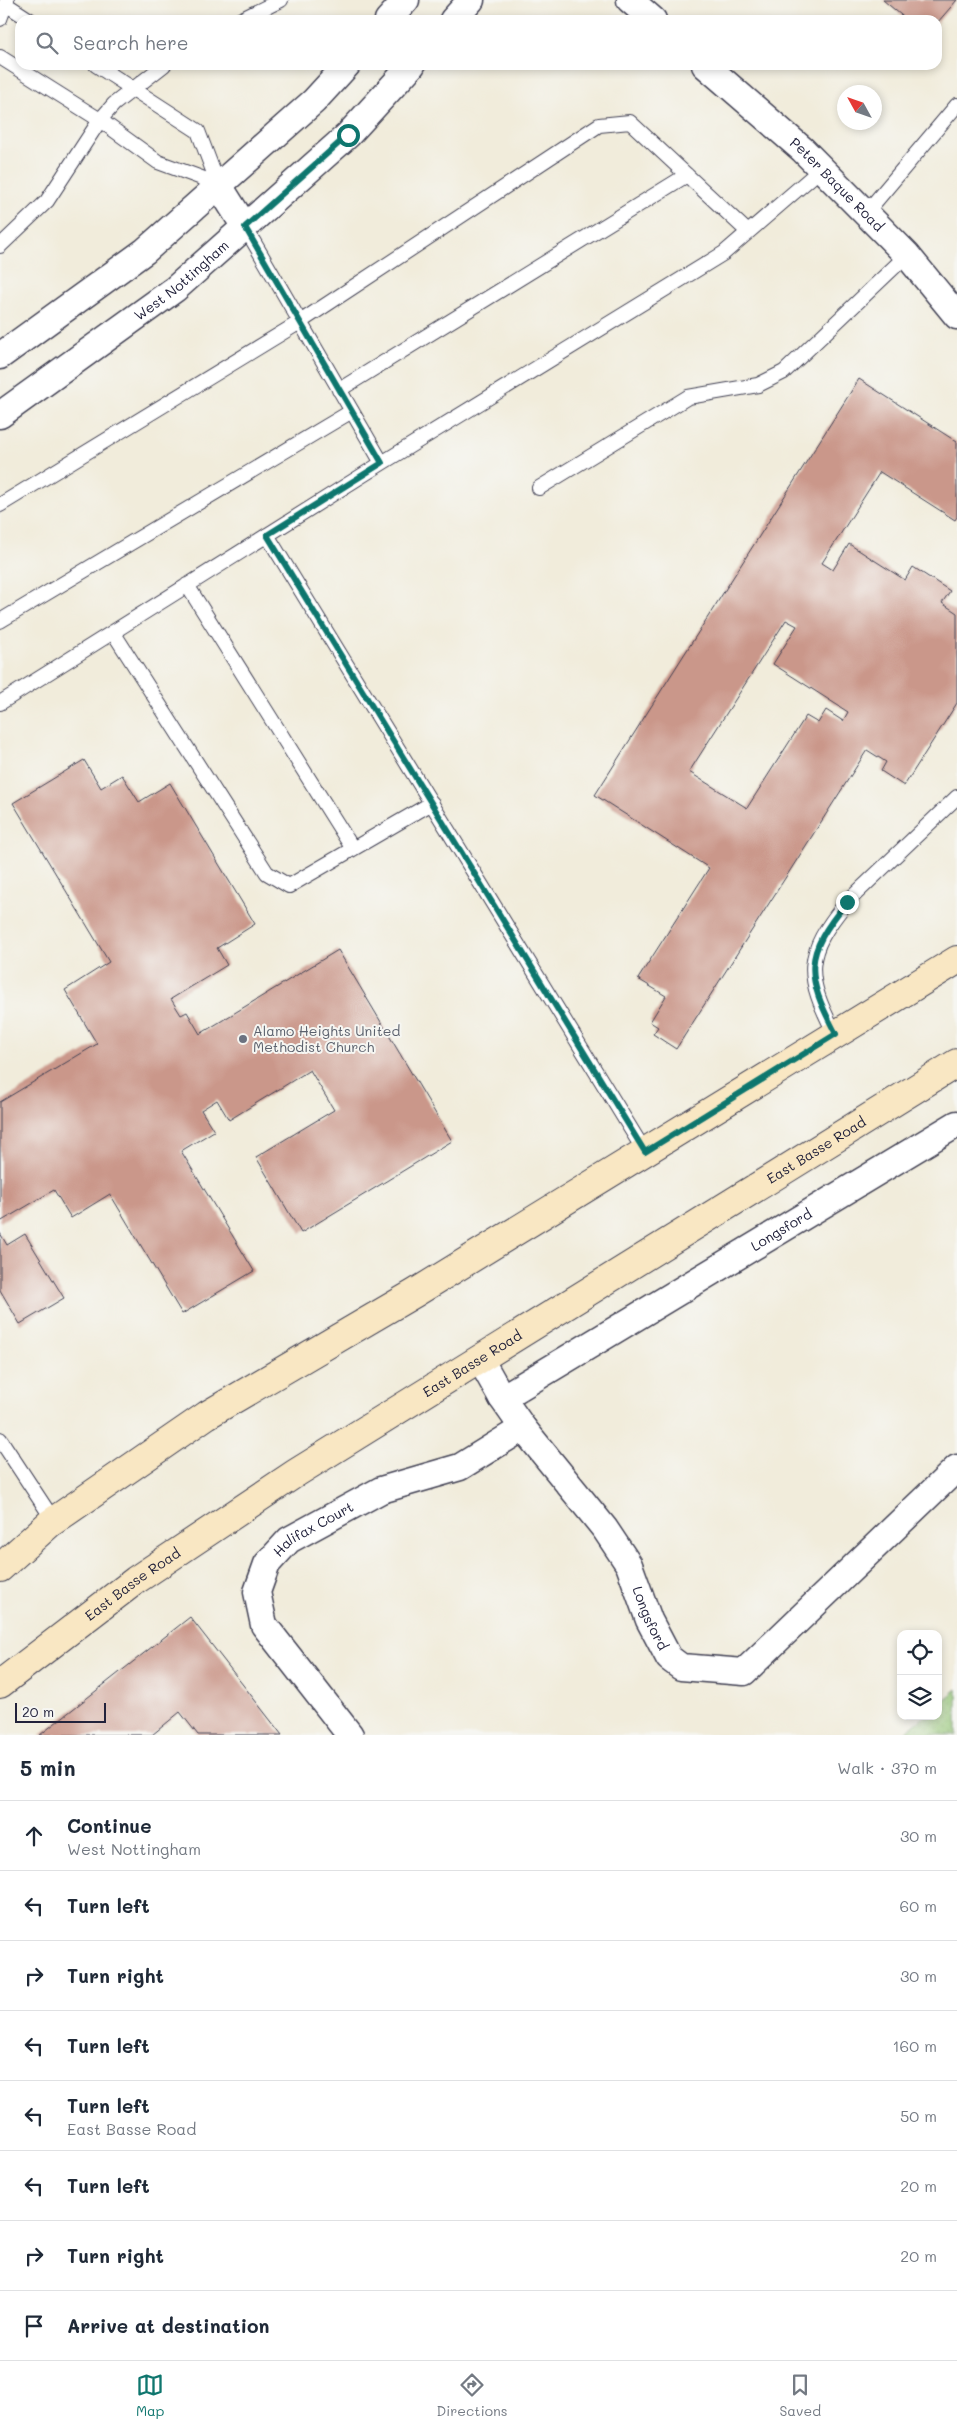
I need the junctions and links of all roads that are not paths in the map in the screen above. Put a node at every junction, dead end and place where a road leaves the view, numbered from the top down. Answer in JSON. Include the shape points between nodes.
{"nodes":[{"id":1,"x":281,"y":0,"type":"edge"},
{"id":2,"x":406,"y":0,"type":"edge"},
{"id":3,"x":471,"y":0,"type":"edge"},
{"id":4,"x":630,"y":0,"type":"edge"},
{"id":5,"x":7,"y":2,"type":"edge"},
{"id":6,"x":24,"y":15,"type":"edge"},
{"id":7,"x":250,"y":15,"type":"edge"},
{"id":8,"x":392,"y":15,"type":"edge"},
{"id":9,"x":458,"y":15,"type":"edge"},
{"id":10,"x":647,"y":15,"type":"edge"},
{"id":11,"x":0,"y":19,"type":"edge"},
{"id":12,"x":0,"y":57,"type":"edge"},
{"id":13,"x":15,"y":66,"type":"edge"},
{"id":14,"x":21,"y":70,"type":"edge"},
{"id":15,"x":104,"y":70,"type":"edge"},
{"id":16,"x":158,"y":70,"type":"edge"},
{"id":17,"x":342,"y":70,"type":"edge"},
{"id":18,"x":407,"y":70,"type":"edge"},
{"id":19,"x":711,"y":70,"type":"edge"},
{"id":20,"x":133,"y":89,"type":"junction"},
{"id":21,"x":957,"y":105,"type":"edge"},
{"id":22,"x":100,"y":120,"type":"junction"},
{"id":23,"x":821,"y":169,"type":"junction"},
{"id":24,"x":686,"y":175,"type":"junction"},
{"id":25,"x":218,"y":184,"type":"junction"},
{"id":26,"x":865,"y":214,"type":"junction"},
{"id":27,"x":245,"y":227,"type":"junction"},
{"id":28,"x":748,"y":232,"type":"junction"},
{"id":29,"x":0,"y":246,"type":"edge"},
{"id":30,"x":907,"y":254,"type":"junction"},
{"id":31,"x":957,"y":316,"type":"edge"},
{"id":32,"x":300,"y":322,"type":"junction"},
{"id":33,"x":0,"y":356,"type":"edge"},
{"id":34,"x":340,"y":390,"type":"junction"},
{"id":35,"x":352,"y":411,"type":"junction"},
{"id":36,"x":0,"y":415,"type":"edge"},
{"id":37,"x":382,"y":463,"type":"junction"},
{"id":38,"x":539,"y":488,"type":"dead end"},
{"id":39,"x":0,"y":505,"type":"edge"},
{"id":40,"x":267,"y":535,"type":"junction"},
{"id":41,"x":187,"y":586,"type":"junction"},
{"id":42,"x":0,"y":621,"type":"edge"},
{"id":43,"x":113,"y":632,"type":"junction"},
{"id":44,"x":0,"y":703,"type":"edge"},
{"id":45,"x":957,"y":797,"type":"edge"},
{"id":46,"x":432,"y":803,"type":"junction"},
{"id":47,"x":353,"y":849,"type":"junction"},
{"id":48,"x":957,"y":960,"type":"edge"},
{"id":49,"x":836,"y":1034,"type":"junction"},
{"id":50,"x":957,"y":1063,"type":"edge"},
{"id":51,"x":957,"y":1124,"type":"edge"},
{"id":52,"x":645,"y":1152,"type":"junction"},
{"id":53,"x":480,"y":1359,"type":"junction"},
{"id":54,"x":502,"y":1398,"type":"junction"},
{"id":55,"x":523,"y":1428,"type":"junction"},
{"id":56,"x":0,"y":1440,"type":"edge"},
{"id":57,"x":957,"y":1468,"type":"edge"},
{"id":58,"x":54,"y":1521,"type":"junction"},
{"id":59,"x":0,"y":1568,"type":"edge"},
{"id":60,"x":0,"y":1684,"type":"edge"},
{"id":61,"x":350,"y":1735,"type":"edge"}],
"edges":[{"from":1,"to":7,"type":"lane"},
{"from":2,"to":8,"type":"street"},
{"from":3,"to":9,"type":"street"},
{"from":4,"to":10,"type":"street"},
{"from":5,"to":6,"type":"lane"},
{"from":5,"to":11,"type":"lane"},
{"from":12,"to":13,"type":"lane"},
{"from":14,"to":22,"type":"lane"},
{"from":15,"to":20,"type":"lane"},
{"from":16,"to":20,"type":"lane"},
{"from":17,"to":25,"type":"street","via":[[314,101]]},
{"from":18,"to":27,"type":"street","name":"West Nottingham","via":[[348,135]]},
{"from":19,"to":23,"type":"street","name":"Peter Baque Road"},
{"from":20,"to":22,"type":"lane"},
{"from":20,"to":25,"type":"lane","via":[[198,130]]},
{"from":21,"to":26,"type":"lane"},
{"from":22,"to":25,"type":"lane","via":[[158,162]]},
{"from":22,"to":29,"type":"lane","via":[[47,201]]},
{"from":23,"to":26,"type":"street","name":"Peter Baque Road"},
{"from":23,"to":28,"type":"lane"},
{"from":24,"to":28,"type":"lane"},
{"from":24,"to":32,"type":"lane","via":[[630,122],[599,125]]},
{"from":24,"to":34,"type":"lane"},
{"from":25,"to":27,"type":"street"},
{"from":25,"to":33,"type":"street","via":[[145,252]]},
{"from":26,"to":30,"type":"street","name":"Peter Baque Road"},
{"from":27,"to":32,"type":"lane"},
{"from":27,"to":36,"type":"street","name":"West Nottingham","via":[[175,289]]},
{"from":28,"to":37,"type":"lane","via":[[724,253]]},
{"from":30,"to":31,"type":"street","name":"Peter Baque Road"},
{"from":30,"to":38,"type":"lane","via":[[784,372],[758,385],[688,397]]},
{"from":32,"to":34,"type":"lane"},
{"from":32,"to":39,"type":"lane"},
{"from":34,"to":35,"type":"lane"},
{"from":35,"to":37,"type":"lane"},
{"from":35,"to":42,"type":"lane"},
{"from":37,"to":40,"type":"lane"},
{"from":40,"to":41,"type":"lane"},
{"from":40,"to":46,"type":"lane"},
{"from":41,"to":43,"type":"lane"},
{"from":41,"to":47,"type":"lane"},
{"from":43,"to":44,"type":"lane"},
{"from":43,"to":47,"type":"lane","via":[[267,873],[289,886]]},
{"from":45,"to":49,"type":"lane","via":[[847,902],[819,941],[812,962],[814,984]]},
{"from":46,"to":47,"type":"lane"},
{"from":46,"to":52,"type":"lane"},
{"from":48,"to":49,"type":"main road"},
{"from":49,"to":52,"type":"main road"},
{"from":50,"to":53,"type":"main road","name":"East Basse Road"},
{"from":51,"to":54,"type":"street","name":"Longsford"},
{"from":52,"to":58,"type":"main road","via":[[207,1415]]},
{"from":53,"to":54,"type":"street","name":"Longsford"},
{"from":53,"to":60,"type":"main road","name":"East Basse Road","via":[[296,1473],[136,1580]]},
{"from":54,"to":55,"type":"street","name":"Longsford"},
{"from":55,"to":57,"type":"street","name":"Longsford","via":[[615,1543],[629,1565],[649,1620],[669,1658],[681,1667],[744,1672]]},
{"from":55,"to":61,"type":"street","name":"Halifax Court","via":[[460,1467],[381,1490],[288,1540],[266,1564],[257,1592],[264,1625]]},
{"from":56,"to":58,"type":"lane"},
{"from":58,"to":59,"type":"main road"}]}
